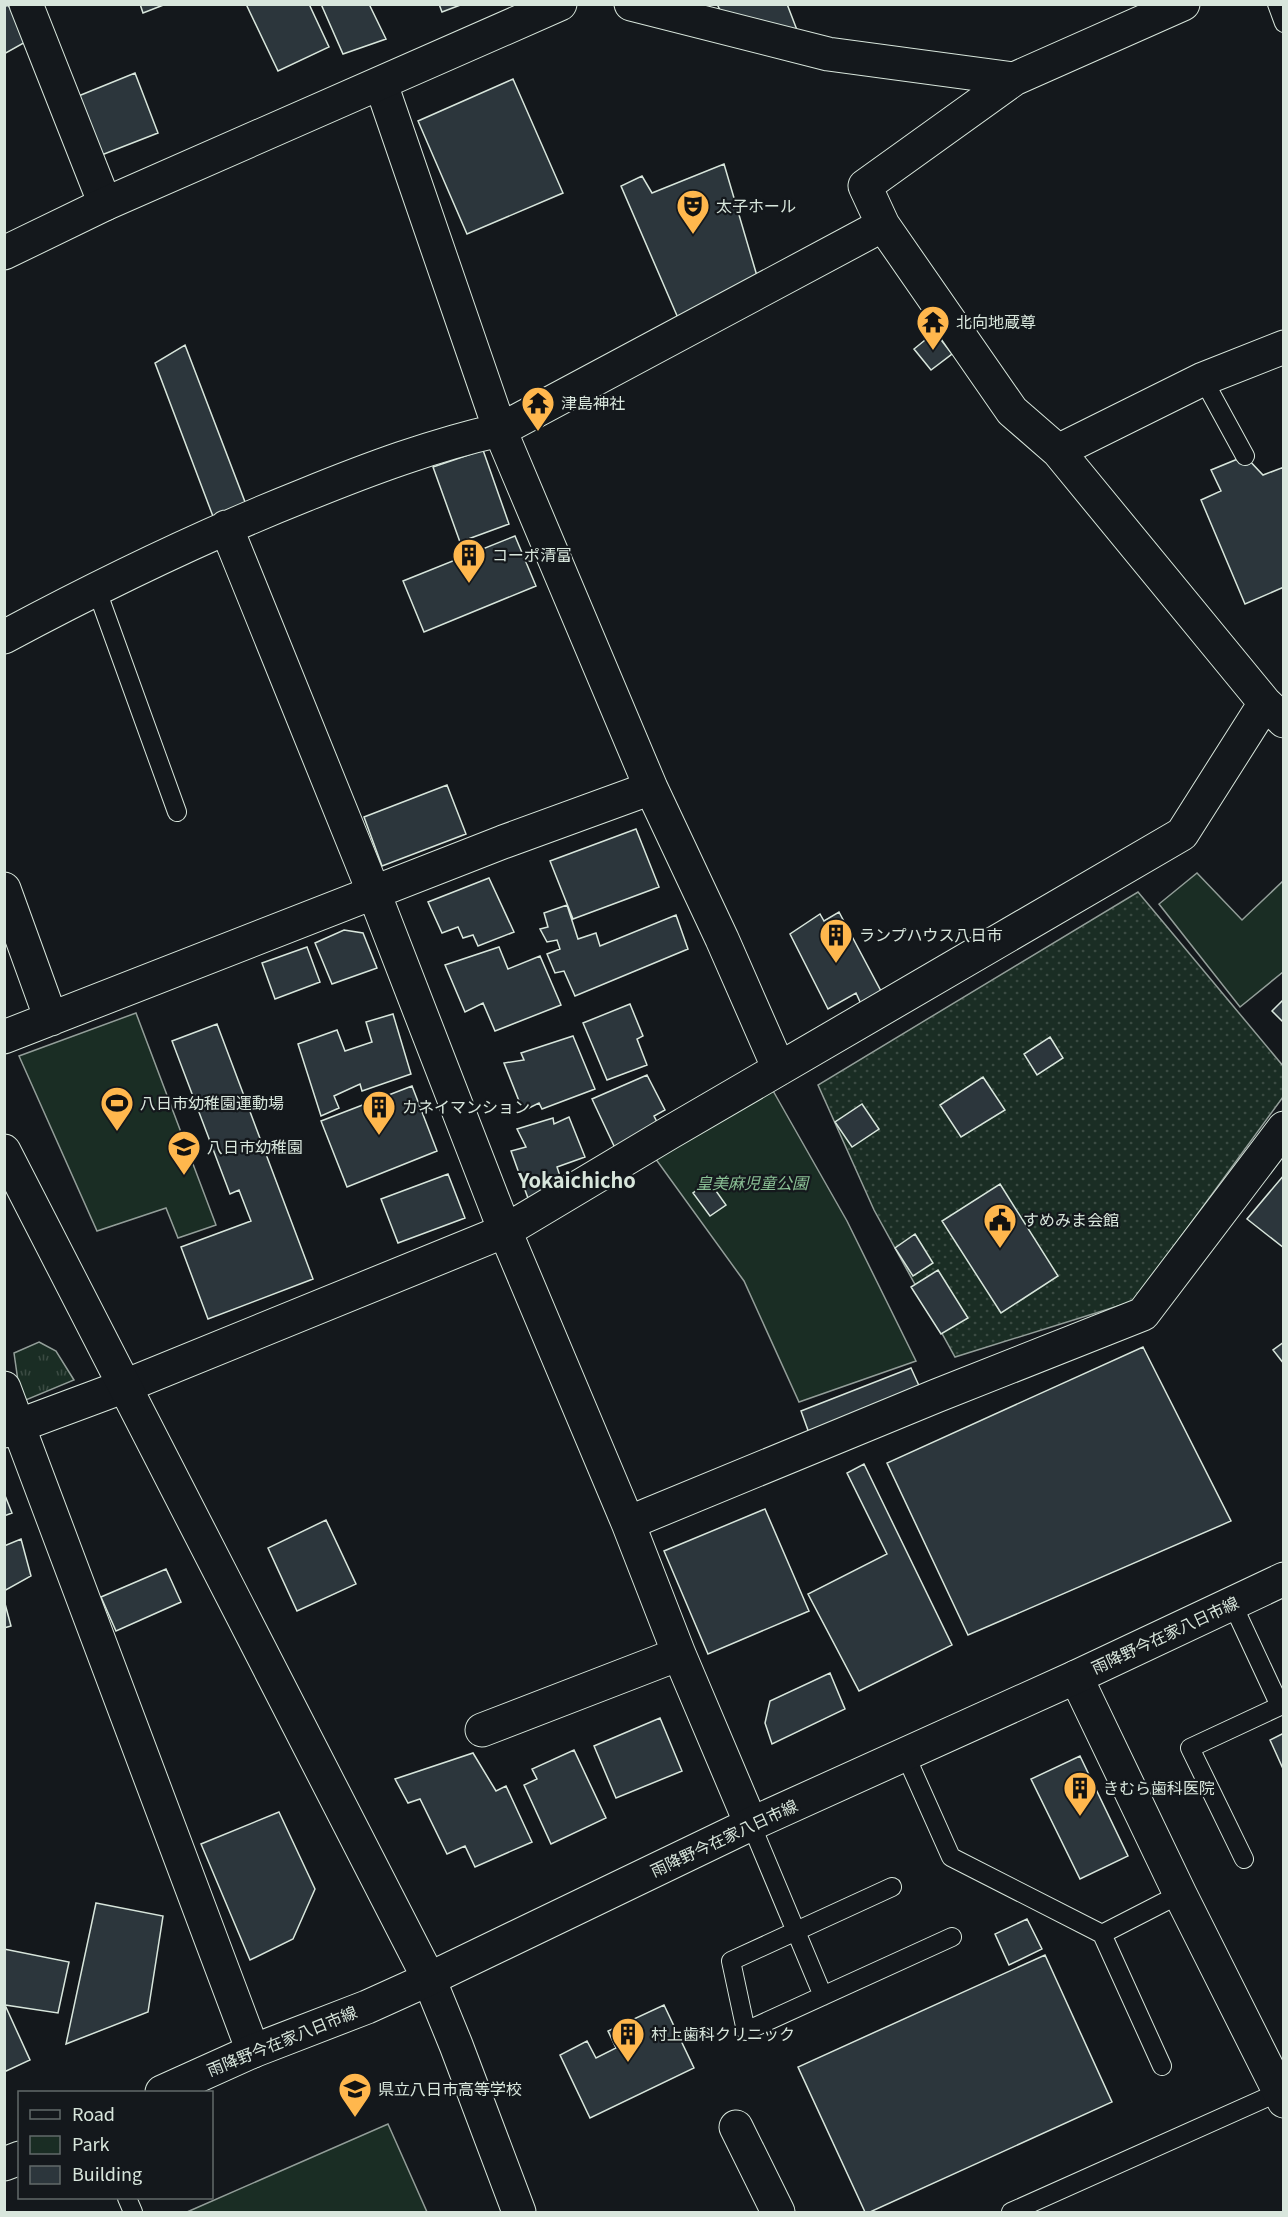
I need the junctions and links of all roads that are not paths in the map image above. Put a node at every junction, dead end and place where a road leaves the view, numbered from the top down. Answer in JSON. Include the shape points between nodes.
{"nodes":[{"id":1,"x":26,"y":4,"type":"edge"},
{"id":2,"x":560,"y":4,"type":"edge"},
{"id":3,"x":631,"y":4,"type":"edge"},
{"id":4,"x":1184,"y":4,"type":"edge"},
{"id":5,"x":1277,"y":4,"type":"edge"},
{"id":6,"x":1284,"y":23,"type":"edge"},
{"id":7,"x":1014,"y":79,"type":"junction"},
{"id":8,"x":381,"y":84,"type":"junction"},
{"id":9,"x":105,"y":204,"type":"junction"},
{"id":10,"x":883,"y":225,"type":"junction"},
{"id":11,"x":4,"y":254,"type":"edge"},
{"id":12,"x":1284,"y":347,"type":"edge"},
{"id":13,"x":1203,"y":380,"type":"junction"},
{"id":14,"x":500,"y":430,"type":"junction"},
{"id":15,"x":1058,"y":451,"type":"junction"},
{"id":16,"x":1245,"y":456,"type":"dead end"},
{"id":17,"x":226,"y":526,"type":"junction"},
{"id":18,"x":96,"y":588,"type":"junction"},
{"id":19,"x":4,"y":637,"type":"edge"},
{"id":20,"x":1274,"y":712,"type":"edge"},
{"id":21,"x":651,"y":788,"type":"junction"},
{"id":22,"x":177,"y":812,"type":"dead end"},
{"id":23,"x":4,"y":889,"type":"edge"},
{"id":24,"x":374,"y":893,"type":"junction"},
{"id":25,"x":51,"y":1019,"type":"junction"},
{"id":26,"x":4,"y":1037,"type":"edge"},
{"id":27,"x":779,"y":1069,"type":"junction"},
{"id":28,"x":1284,"y":1128,"type":"edge"},
{"id":29,"x":4,"y":1151,"type":"edge"},
{"id":30,"x":506,"y":1231,"type":"junction"},
{"id":31,"x":125,"y":1386,"type":"junction"},
{"id":32,"x":4,"y":1388,"type":"edge"},
{"id":33,"x":11,"y":1428,"type":"edge"},
{"id":34,"x":628,"y":1523,"type":"junction"},
{"id":35,"x":1284,"y":1579,"type":"edge"},
{"id":36,"x":1232,"y":1603,"type":"junction"},
{"id":37,"x":679,"y":1654,"type":"junction"},
{"id":38,"x":1076,"y":1677,"type":"junction"},
{"id":39,"x":482,"y":1730,"type":"dead end"},
{"id":40,"x":905,"y":1754,"type":"junction"},
{"id":41,"x":751,"y":1824,"type":"junction"},
{"id":42,"x":1244,"y":1859,"type":"dead end"},
{"id":43,"x":892,"y":1887,"type":"dead end"},
{"id":44,"x":1180,"y":1894,"type":"junction"},
{"id":45,"x":795,"y":1932,"type":"junction"},
{"id":46,"x":1102,"y":1934,"type":"junction"},
{"id":47,"x":952,"y":1937,"type":"dead end"},
{"id":48,"x":429,"y":1979,"type":"junction"},
{"id":49,"x":823,"y":1996,"type":"junction"},
{"id":50,"x":253,"y":2051,"type":"junction"},
{"id":51,"x":1162,"y":2066,"type":"dead end"},
{"id":52,"x":164,"y":2091,"type":"edge"},
{"id":53,"x":1281,"y":2096,"type":"edge"},
{"id":54,"x":736,"y":2127,"type":"dead end"},
{"id":55,"x":519,"y":2212,"type":"edge"},
{"id":56,"x":778,"y":2212,"type":"edge"},
{"id":57,"x":1011,"y":2212,"type":"edge"}],
"edges":[{"from":1,"to":9,"type":"street"},
{"from":2,"to":8,"type":"street"},
{"from":3,"to":7,"type":"street","via":[[828,54]]},
{"from":4,"to":7,"type":"street"},
{"from":5,"to":6,"type":"lane"},
{"from":7,"to":10,"type":"street","via":[[865,186]]},
{"from":8,"to":9,"type":"street"},
{"from":8,"to":14,"type":"street"},
{"from":9,"to":11,"type":"street"},
{"from":10,"to":14,"type":"street"},
{"from":10,"to":15,"type":"street","via":[[1012,411]]},
{"from":12,"to":13,"type":"street"},
{"from":13,"to":15,"type":"street"},
{"from":13,"to":16,"type":"lane"},
{"from":14,"to":17,"type":"street","via":[[453,441],[355,475]]},
{"from":14,"to":21,"type":"street"},
{"from":15,"to":20,"type":"street"},
{"from":17,"to":18,"type":"street"},
{"from":17,"to":24,"type":"street"},
{"from":18,"to":19,"type":"street"},
{"from":18,"to":22,"type":"lane"},
{"from":20,"to":27,"type":"street","via":[[1182,834]]},
{"from":21,"to":24,"type":"street"},
{"from":21,"to":27,"type":"street"},
{"from":23,"to":25,"type":"street"},
{"from":24,"to":25,"type":"street"},
{"from":24,"to":30,"type":"street"},
{"from":25,"to":26,"type":"street"},
{"from":27,"to":30,"type":"street"},
{"from":28,"to":34,"type":"street","via":[[1143,1314]]},
{"from":29,"to":31,"type":"street"},
{"from":30,"to":31,"type":"street"},
{"from":30,"to":34,"type":"street"},
{"from":31,"to":33,"type":"street"},
{"from":31,"to":48,"type":"street"},
{"from":32,"to":33,"type":"street"},
{"from":33,"to":50,"type":"street"},
{"from":34,"to":37,"type":"street"},
{"from":35,"to":36,"type":"street","name":"雨降野今在家八日市線"},
{"from":36,"to":38,"type":"street","name":"雨降野今在家八日市線"},
{"from":36,"to":42,"type":"lane","via":[[1280,1706],[1190,1748]]},
{"from":37,"to":39,"type":"street"},
{"from":37,"to":41,"type":"street"},
{"from":38,"to":40,"type":"street","name":"雨降野今在家八日市線"},
{"from":38,"to":44,"type":"street"},
{"from":40,"to":41,"type":"street","name":"雨降野今在家八日市線"},
{"from":40,"to":46,"type":"lane","via":[[951,1857]]},
{"from":41,"to":45,"type":"lane"},
{"from":41,"to":48,"type":"street","name":"雨降野今在家八日市線"},
{"from":43,"to":45,"type":"lane"},
{"from":44,"to":46,"type":"lane"},
{"from":44,"to":53,"type":"street"},
{"from":45,"to":49,"type":"lane"},
{"from":45,"to":49,"type":"lane","via":[[730,1962],[746,2031]]},
{"from":46,"to":51,"type":"lane"},
{"from":47,"to":49,"type":"lane"},
{"from":48,"to":50,"type":"street","name":"雨降野今在家八日市線"},
{"from":48,"to":55,"type":"street"},
{"from":50,"to":52,"type":"street","name":"雨降野今在家八日市線"},
{"from":53,"to":57,"type":"lane"},
{"from":54,"to":56,"type":"street"}]}
